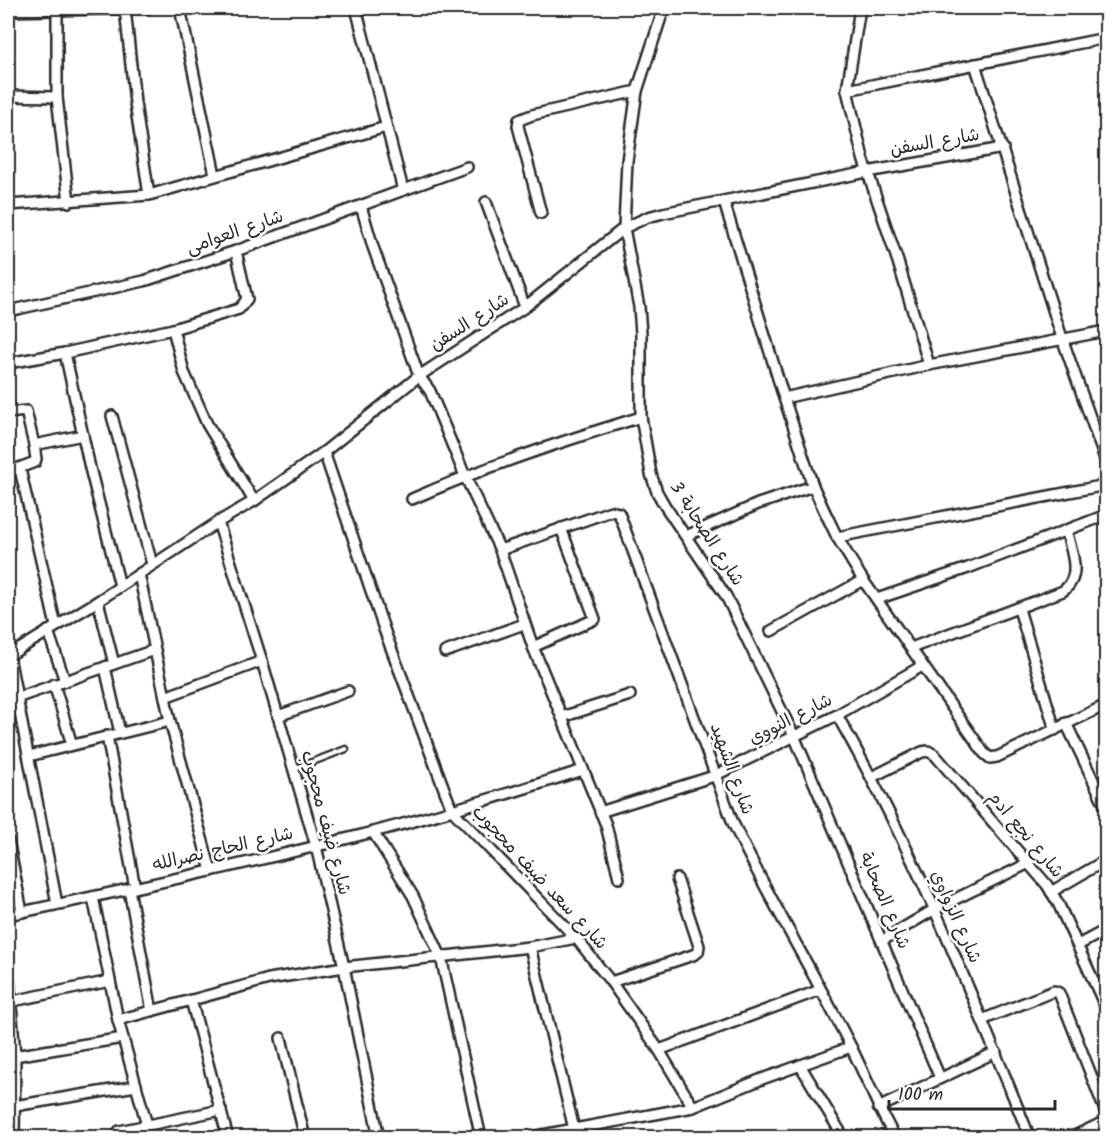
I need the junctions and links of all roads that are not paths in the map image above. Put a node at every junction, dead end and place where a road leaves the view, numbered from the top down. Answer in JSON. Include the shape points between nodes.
{"nodes":[{"id":1,"x":125,"y":8,"type":"edge"},
{"id":2,"x":149,"y":8,"type":"edge"},
{"id":3,"x":180,"y":8,"type":"edge"},
{"id":4,"x":356,"y":8,"type":"edge"},
{"id":5,"x":664,"y":8,"type":"edge"},
{"id":6,"x":860,"y":8,"type":"edge"},
{"id":7,"x":57,"y":9,"type":"edge"},
{"id":8,"x":8,"y":10,"type":"edge"},
{"id":9,"x":1107,"y":38,"type":"edge"},
{"id":10,"x":975,"y":64,"type":"junction"},
{"id":11,"x":847,"y":90,"type":"junction"},
{"id":12,"x":637,"y":91,"type":"junction"},
{"id":13,"x":8,"y":96,"type":"edge"},
{"id":14,"x":57,"y":97,"type":"junction"},
{"id":15,"x":386,"y":127,"type":"junction"},
{"id":16,"x":1003,"y":148,"type":"junction"},
{"id":17,"x":467,"y":167,"type":"dead end"},
{"id":18,"x":867,"y":172,"type":"junction"},
{"id":19,"x":215,"y":175,"type":"junction"},
{"id":20,"x":403,"y":190,"type":"junction"},
{"id":21,"x":149,"y":195,"type":"junction"},
{"id":22,"x":69,"y":202,"type":"junction"},
{"id":23,"x":486,"y":202,"type":"dead end"},
{"id":24,"x":724,"y":202,"type":"junction"},
{"id":25,"x":8,"y":205,"type":"edge"},
{"id":26,"x":362,"y":206,"type":"junction"},
{"id":27,"x":541,"y":213,"type":"dead end"},
{"id":28,"x":624,"y":228,"type":"junction"},
{"id":29,"x":236,"y":251,"type":"junction"},
{"id":30,"x":525,"y":307,"type":"junction"},
{"id":31,"x":8,"y":311,"type":"edge"},
{"id":32,"x":173,"y":328,"type":"junction"},
{"id":33,"x":1107,"y":331,"type":"edge"},
{"id":34,"x":1062,"y":338,"type":"junction"},
{"id":35,"x":66,"y":354,"type":"junction"},
{"id":36,"x":8,"y":363,"type":"edge"},
{"id":37,"x":929,"y":365,"type":"junction"},
{"id":38,"x":419,"y":376,"type":"junction"},
{"id":39,"x":784,"y":398,"type":"junction"},
{"id":40,"x":8,"y":413,"type":"edge"},
{"id":41,"x":112,"y":416,"type":"dead end"},
{"id":42,"x":641,"y":417,"type":"junction"},
{"id":43,"x":83,"y":435,"type":"junction"},
{"id":44,"x":34,"y":445,"type":"junction"},
{"id":45,"x":324,"y":452,"type":"junction"},
{"id":46,"x":1107,"y":462,"type":"edge"},
{"id":47,"x":20,"y":469,"type":"junction"},
{"id":48,"x":8,"y":472,"type":"edge"},
{"id":49,"x":465,"y":476,"type":"junction"},
{"id":50,"x":1107,"y":485,"type":"edge"},
{"id":51,"x":813,"y":486,"type":"junction"},
{"id":52,"x":412,"y":499,"type":"dead end"},
{"id":53,"x":254,"y":501,"type":"junction"},
{"id":54,"x":1107,"y":515,"type":"edge"},
{"id":55,"x":218,"y":522,"type":"junction"},
{"id":56,"x":561,"y":528,"type":"junction"},
{"id":57,"x":1066,"y":530,"type":"junction"},
{"id":58,"x":686,"y":536,"type":"junction"},
{"id":59,"x":837,"y":537,"type":"junction"},
{"id":60,"x":500,"y":550,"type":"junction"},
{"id":61,"x":152,"y":564,"type":"junction"},
{"id":62,"x":139,"y":574,"type":"junction"},
{"id":63,"x":862,"y":580,"type":"junction"},
{"id":64,"x":120,"y":586,"type":"junction"},
{"id":65,"x":877,"y":599,"type":"junction"},
{"id":66,"x":98,"y":601,"type":"junction"},
{"id":67,"x":1018,"y":609,"type":"junction"},
{"id":68,"x":524,"y":624,"type":"junction"},
{"id":69,"x":52,"y":628,"type":"junction"},
{"id":70,"x":771,"y":631,"type":"dead end"},
{"id":71,"x":533,"y":647,"type":"junction"},
{"id":72,"x":911,"y":648,"type":"junction"},
{"id":73,"x":154,"y":650,"type":"junction"},
{"id":74,"x":445,"y":652,"type":"dead end"},
{"id":75,"x":8,"y":654,"type":"edge"},
{"id":76,"x":262,"y":661,"type":"junction"},
{"id":77,"x":109,"y":665,"type":"junction"},
{"id":78,"x":922,"y":666,"type":"junction"},
{"id":79,"x":65,"y":681,"type":"junction"},
{"id":80,"x":54,"y":684,"type":"junction"},
{"id":81,"x":348,"y":691,"type":"dead end"},
{"id":82,"x":630,"y":694,"type":"dead end"},
{"id":83,"x":165,"y":697,"type":"junction"},
{"id":84,"x":11,"y":700,"type":"edge"},
{"id":85,"x":1107,"y":705,"type":"edge"},
{"id":86,"x":278,"y":716,"type":"junction"},
{"id":87,"x":837,"y":716,"type":"junction"},
{"id":88,"x":562,"y":717,"type":"junction"},
{"id":89,"x":170,"y":721,"type":"junction"},
{"id":90,"x":1066,"y":723,"type":"junction"},
{"id":91,"x":1055,"y":730,"type":"junction"},
{"id":92,"x":120,"y":733,"type":"junction"},
{"id":93,"x":107,"y":736,"type":"junction"},
{"id":94,"x":795,"y":738,"type":"junction"},
{"id":95,"x":72,"y":745,"type":"junction"},
{"id":96,"x":346,"y":749,"type":"dead end"},
{"id":97,"x":29,"y":756,"type":"junction"},
{"id":98,"x":294,"y":769,"type":"junction"},
{"id":99,"x":583,"y":770,"type":"junction"},
{"id":100,"x":714,"y":776,"type":"junction"},
{"id":101,"x":872,"y":777,"type":"junction"},
{"id":102,"x":1107,"y":807,"type":"edge"},
{"id":103,"x":452,"y":810,"type":"junction"},
{"id":104,"x":600,"y":812,"type":"junction"},
{"id":105,"x":373,"y":832,"type":"junction"},
{"id":106,"x":8,"y":840,"type":"edge"},
{"id":107,"x":316,"y":846,"type":"junction"},
{"id":108,"x":1107,"y":860,"type":"edge"},
{"id":109,"x":1029,"y":863,"type":"junction"},
{"id":110,"x":211,"y":871,"type":"junction"},
{"id":111,"x":619,"y":878,"type":"dead end"},
{"id":112,"x":677,"y":879,"type":"dead end"},
{"id":113,"x":132,"y":888,"type":"junction"},
{"id":114,"x":1051,"y":892,"type":"junction"},
{"id":115,"x":93,"y":897,"type":"junction"},
{"id":116,"x":57,"y":904,"type":"junction"},
{"id":117,"x":935,"y":909,"type":"junction"},
{"id":118,"x":22,"y":912,"type":"junction"},
{"id":119,"x":8,"y":915,"type":"edge"},
{"id":120,"x":1107,"y":930,"type":"edge"},
{"id":121,"x":576,"y":938,"type":"junction"},
{"id":122,"x":883,"y":940,"type":"junction"},
{"id":123,"x":1078,"y":945,"type":"junction"},
{"id":124,"x":530,"y":947,"type":"junction"},
{"id":125,"x":441,"y":957,"type":"junction"},
{"id":126,"x":8,"y":965,"type":"edge"},
{"id":127,"x":344,"y":967,"type":"junction"},
{"id":128,"x":110,"y":981,"type":"junction"},
{"id":129,"x":611,"y":982,"type":"junction"},
{"id":130,"x":820,"y":990,"type":"junction"},
{"id":131,"x":191,"y":1000,"type":"junction"},
{"id":132,"x":10,"y":1001,"type":"edge"},
{"id":133,"x":1106,"y":1004,"type":"edge"},
{"id":134,"x":152,"y":1011,"type":"junction"},
{"id":135,"x":118,"y":1020,"type":"junction"},
{"id":136,"x":982,"y":1020,"type":"junction"},
{"id":137,"x":123,"y":1038,"type":"junction"},
{"id":138,"x":281,"y":1038,"type":"dead end"},
{"id":139,"x":851,"y":1047,"type":"junction"},
{"id":140,"x":659,"y":1050,"type":"junction"},
{"id":141,"x":996,"y":1053,"type":"junction"},
{"id":142,"x":11,"y":1057,"type":"edge"},
{"id":143,"x":800,"y":1065,"type":"junction"},
{"id":144,"x":940,"y":1078,"type":"junction"},
{"id":145,"x":136,"y":1086,"type":"junction"},
{"id":146,"x":11,"y":1106,"type":"edge"},
{"id":147,"x":693,"y":1107,"type":"junction"},
{"id":148,"x":878,"y":1107,"type":"junction"},
{"id":149,"x":221,"y":1110,"type":"junction"},
{"id":150,"x":1107,"y":1113,"type":"edge"},
{"id":151,"x":1107,"y":1121,"type":"edge"},
{"id":152,"x":147,"y":1125,"type":"junction"},
{"id":153,"x":574,"y":1129,"type":"junction"},
{"id":154,"x":119,"y":1131,"type":"dead end"},
{"id":155,"x":14,"y":1137,"type":"edge"},
{"id":156,"x":228,"y":1137,"type":"edge"},
{"id":157,"x":305,"y":1137,"type":"edge"},
{"id":158,"x":379,"y":1137,"type":"edge"},
{"id":159,"x":481,"y":1137,"type":"edge"},
{"id":160,"x":526,"y":1137,"type":"edge"},
{"id":161,"x":844,"y":1137,"type":"edge"},
{"id":162,"x":895,"y":1137,"type":"edge"},
{"id":163,"x":1030,"y":1137,"type":"edge"},
{"id":164,"x":1070,"y":1137,"type":"edge"}],
"edges":[{"from":1,"to":2,"type":"street"},
{"from":1,"to":7,"type":"street"},
{"from":1,"to":21,"type":"street"},
{"from":3,"to":19,"type":"street"},
{"from":4,"to":15,"type":"street"},
{"from":5,"to":12,"type":"street","name":"شارع الصحابة 3"},
{"from":6,"to":11,"type":"street"},
{"from":7,"to":8,"type":"street"},
{"from":7,"to":14,"type":"street"},
{"from":9,"to":10,"type":"street"},
{"from":10,"to":11,"type":"street"},
{"from":10,"to":16,"type":"street"},
{"from":11,"to":18,"type":"street"},
{"from":12,"to":27,"type":"street","via":[[519,120]]},
{"from":12,"to":28,"type":"street","name":"شارع الصحابة 3","via":[[627,161]]},
{"from":13,"to":14,"type":"street"},
{"from":14,"to":22,"type":"street"},
{"from":15,"to":19,"type":"street"},
{"from":15,"to":20,"type":"street"},
{"from":16,"to":18,"type":"street","name":"شارع السفن"},
{"from":16,"to":34,"type":"street"},
{"from":17,"to":20,"type":"street","name":"شارع العوامى"},
{"from":18,"to":24,"type":"street","name":"شارع السفن"},
{"from":18,"to":37,"type":"street"},
{"from":19,"to":21,"type":"street"},
{"from":20,"to":26,"type":"street","name":"شارع العوامى"},
{"from":21,"to":22,"type":"street"},
{"from":22,"to":25,"type":"street"},
{"from":23,"to":30,"type":"street"},
{"from":24,"to":28,"type":"street","name":"شارع السفن","via":[[648,217]]},
{"from":24,"to":39,"type":"street"},
{"from":26,"to":29,"type":"street","name":"شارع العوامى"},
{"from":26,"to":38,"type":"street"},
{"from":28,"to":30,"type":"street","name":"شارع السفن"},
{"from":28,"to":42,"type":"street","name":"شارع الصحابة 3","via":[[641,325]]},
{"from":29,"to":31,"type":"street","name":"شارع العوامى","via":[[144,281]]},
{"from":29,"to":32,"type":"street","via":[[245,304]]},
{"from":30,"to":38,"type":"street","name":"شارع السفن"},
{"from":32,"to":35,"type":"street"},
{"from":32,"to":53,"type":"street","via":[[184,372],[199,406]]},
{"from":33,"to":34,"type":"street"},
{"from":34,"to":37,"type":"street"},
{"from":34,"to":46,"type":"street"},
{"from":35,"to":36,"type":"street"},
{"from":35,"to":43,"type":"street"},
{"from":37,"to":39,"type":"street"},
{"from":38,"to":45,"type":"street","name":"شارع السفن"},
{"from":38,"to":49,"type":"street"},
{"from":39,"to":51,"type":"street"},
{"from":40,"to":44,"type":"street","via":[[26,411]]},
{"from":41,"to":61,"type":"street"},
{"from":42,"to":49,"type":"street"},
{"from":42,"to":58,"type":"street","name":"شارع الصحابة 3","via":[[657,492]]},
{"from":43,"to":44,"type":"street"},
{"from":43,"to":64,"type":"street"},
{"from":44,"to":47,"type":"street","via":[[36,461]]},
{"from":45,"to":53,"type":"street","name":"شارع السفن"},
{"from":45,"to":103,"type":"street","name":"شارع سعد ضيف محجوب"},
{"from":47,"to":48,"type":"street"},
{"from":47,"to":69,"type":"street"},
{"from":49,"to":52,"type":"street"},
{"from":49,"to":60,"type":"street"},
{"from":50,"to":59,"type":"street"},
{"from":51,"to":58,"type":"street","via":[[758,504]]},
{"from":51,"to":59,"type":"street"},
{"from":53,"to":55,"type":"street","name":"شارع السفن"},
{"from":54,"to":57,"type":"street"},
{"from":55,"to":61,"type":"street","name":"شارع السفن"},
{"from":55,"to":76,"type":"street","name":"شارع ضيف محجوب"},
{"from":56,"to":60,"type":"street","name":"شارع الشهيد"},
{"from":56,"to":71,"type":"street","via":[[595,619]]},
{"from":56,"to":100,"type":"street","name":"شارع الشهيد","via":[[611,511],[619,513]]},
{"from":57,"to":65,"type":"street"},
{"from":57,"to":67,"type":"street","via":[[1075,573],[1072,583],[1064,591]]},
{"from":58,"to":94,"type":"street","name":"شارع الصحابة 3","via":[[726,596]]},
{"from":59,"to":63,"type":"street"},
{"from":60,"to":68,"type":"street"},
{"from":61,"to":62,"type":"street","name":"شارع السفن"},
{"from":62,"to":64,"type":"street","name":"شارع السفن"},
{"from":62,"to":73,"type":"street"},
{"from":63,"to":65,"type":"street"},
{"from":63,"to":70,"type":"street"},
{"from":64,"to":66,"type":"street","name":"شارع السفن"},
{"from":65,"to":72,"type":"street"},
{"from":66,"to":69,"type":"street","name":"شارع السفن"},
{"from":66,"to":77,"type":"street"},
{"from":67,"to":72,"type":"street"},
{"from":67,"to":91,"type":"street"},
{"from":68,"to":71,"type":"street"},
{"from":68,"to":74,"type":"street"},
{"from":69,"to":75,"type":"street","name":"شارع السفن"},
{"from":69,"to":79,"type":"street"},
{"from":71,"to":88,"type":"street"},
{"from":72,"to":78,"type":"street"},
{"from":73,"to":77,"type":"street"},
{"from":73,"to":83,"type":"street"},
{"from":75,"to":84,"type":"street"},
{"from":76,"to":83,"type":"street"},
{"from":76,"to":86,"type":"street","name":"شارع ضيف محجوب"},
{"from":77,"to":79,"type":"street"},
{"from":77,"to":92,"type":"street"},
{"from":78,"to":87,"type":"street","name":"شارع النووي"},
{"from":78,"to":91,"type":"street","via":[[990,758]]},
{"from":79,"to":80,"type":"street"},
{"from":80,"to":84,"type":"street"},
{"from":80,"to":95,"type":"street"},
{"from":81,"to":86,"type":"street"},
{"from":82,"to":88,"type":"street"},
{"from":83,"to":89,"type":"street"},
{"from":84,"to":97,"type":"street"},
{"from":85,"to":90,"type":"street"},
{"from":86,"to":98,"type":"street","name":"شارع ضيف محجوب"},
{"from":87,"to":94,"type":"street","name":"شارع النووي"},
{"from":87,"to":101,"type":"street","name":"شارع الزواوي"},
{"from":88,"to":99,"type":"street"},
{"from":89,"to":92,"type":"street"},
{"from":89,"to":110,"type":"street"},
{"from":90,"to":91,"type":"street"},
{"from":90,"to":102,"type":"street"},
{"from":92,"to":93,"type":"street"},
{"from":93,"to":95,"type":"street"},
{"from":93,"to":113,"type":"street"},
{"from":94,"to":100,"type":"street","name":"شارع النووي"},
{"from":94,"to":122,"type":"street","name":"شارع الصحابة"},
{"from":95,"to":97,"type":"street"},
{"from":96,"to":98,"type":"lane"},
{"from":97,"to":116,"type":"street"},
{"from":98,"to":107,"type":"street","name":"شارع ضيف محجوب"},
{"from":99,"to":103,"type":"street","name":"شارع الحاج نصرالله"},
{"from":99,"to":104,"type":"street"},
{"from":100,"to":104,"type":"street","name":"شارع النووي"},
{"from":100,"to":130,"type":"street","name":"شارع الشهيد","via":[[752,863]]},
{"from":101,"to":109,"type":"street","name":"شارع نجع ادم","via":[[922,752],[932,753]]},
{"from":101,"to":117,"type":"street","name":"شارع الزواوي"},
{"from":103,"to":105,"type":"street","name":"شارع الحاج نصرالله"},
{"from":103,"to":121,"type":"street","name":"شارع سعد ضيف محجوب"},
{"from":104,"to":111,"type":"street"},
{"from":105,"to":107,"type":"street","name":"شارع الحاج نصرالله"},
{"from":105,"to":125,"type":"street","via":[[413,896]]},
{"from":106,"to":118,"type":"street"},
{"from":107,"to":110,"type":"street","name":"شارع الحاج نصرالله"},
{"from":107,"to":127,"type":"street","name":"شارع ضيف محجوب"},
{"from":108,"to":114,"type":"street"},
{"from":109,"to":114,"type":"street","name":"شارع نجع ادم"},
{"from":109,"to":117,"type":"street"},
{"from":110,"to":113,"type":"street","name":"شارع الحاج نصرالله"},
{"from":112,"to":129,"type":"street","via":[[698,952]]},
{"from":113,"to":115,"type":"street","name":"شارع الحاج نصرالله"},
{"from":113,"to":134,"type":"street"},
{"from":114,"to":123,"type":"street","name":"شارع نجع ادم"},
{"from":115,"to":116,"type":"street","name":"شارع الحاج نصرالله"},
{"from":115,"to":128,"type":"street"},
{"from":116,"to":118,"type":"street","name":"شارع الحاج نصرالله"},
{"from":117,"to":122,"type":"street"},
{"from":117,"to":136,"type":"street","name":"شارع الزواوي"},
{"from":118,"to":119,"type":"street","name":"شارع الحاج نصرالله"},
{"from":120,"to":123,"type":"street"},
{"from":121,"to":124,"type":"street"},
{"from":121,"to":129,"type":"street","name":"شارع سعد ضيف محجوب"},
{"from":122,"to":144,"type":"street","name":"شارع الصحابة"},
{"from":123,"to":133,"type":"street","name":"شارع نجع ادم"},
{"from":124,"to":125,"type":"street"},
{"from":124,"to":153,"type":"street"},
{"from":125,"to":127,"type":"street"},
{"from":125,"to":159,"type":"street"},
{"from":126,"to":132,"type":"street"},
{"from":127,"to":131,"type":"street","via":[[269,979]]},
{"from":127,"to":158,"type":"street","name":"شارع ضيف محجوب"},
{"from":128,"to":132,"type":"street"},
{"from":128,"to":135,"type":"street"},
{"from":129,"to":140,"type":"street","name":"شارع سعد ضيف محجوب"},
{"from":130,"to":139,"type":"street","name":"شارع الشهيد"},
{"from":130,"to":140,"type":"street"},
{"from":131,"to":134,"type":"street"},
{"from":131,"to":149,"type":"street"},
{"from":132,"to":142,"type":"street"},
{"from":134,"to":135,"type":"street"},
{"from":135,"to":137,"type":"street"},
{"from":136,"to":141,"type":"street","name":"شارع الزواوي"},
{"from":136,"to":150,"type":"street","via":[[1054,991],[1059,993]]},
{"from":137,"to":142,"type":"street"},
{"from":137,"to":145,"type":"street"},
{"from":138,"to":157,"type":"street"},
{"from":139,"to":143,"type":"street"},
{"from":139,"to":148,"type":"street","name":"شارع الشهيد"},
{"from":140,"to":147,"type":"street","name":"شارع سعد ضيف محجوب"},
{"from":141,"to":144,"type":"street"},
{"from":141,"to":163,"type":"street","name":"شارع الزواوي"},
{"from":142,"to":146,"type":"street"},
{"from":143,"to":147,"type":"street"},
{"from":143,"to":161,"type":"street"},
{"from":144,"to":148,"type":"street"},
{"from":145,"to":146,"type":"street"},
{"from":145,"to":152,"type":"street"},
{"from":146,"to":155,"type":"street"},
{"from":147,"to":153,"type":"street"},
{"from":148,"to":162,"type":"street","name":"شارع الشهيد"},
{"from":149,"to":152,"type":"street"},
{"from":149,"to":156,"type":"street"},
{"from":151,"to":164,"type":"street"},
{"from":152,"to":154,"type":"street"},
{"from":153,"to":160,"type":"street"}]}
